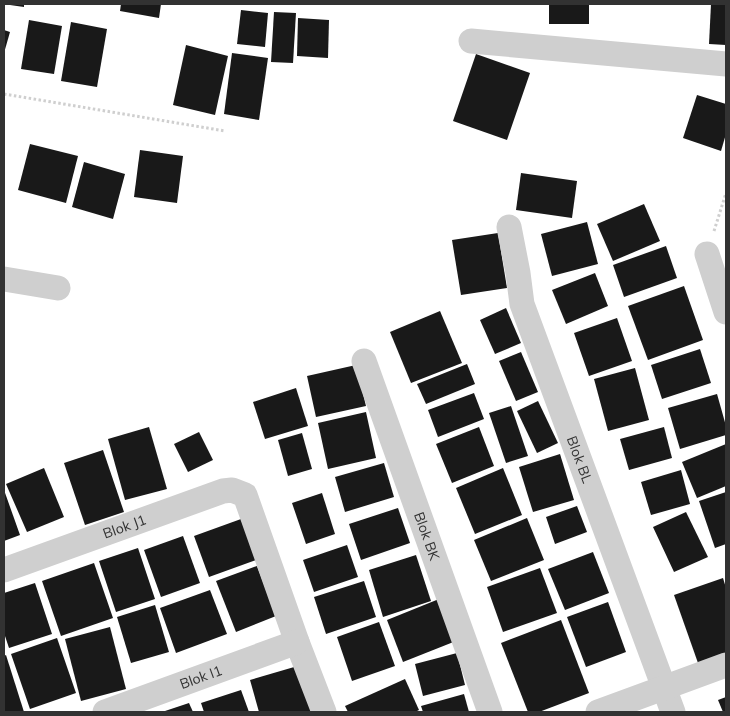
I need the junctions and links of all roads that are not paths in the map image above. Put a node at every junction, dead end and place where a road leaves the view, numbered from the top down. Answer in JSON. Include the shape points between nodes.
{"nodes":[{"id":1,"x":470,"y":40,"type":"dead end"},
{"id":2,"x":726,"y":64,"type":"edge"},
{"id":3,"x":509,"y":227,"type":"dead end"},
{"id":4,"x":707,"y":254,"type":"road end"},
{"id":5,"x":4,"y":279,"type":"edge"},
{"id":6,"x":58,"y":288,"type":"dead end"},
{"id":7,"x":726,"y":312,"type":"edge"},
{"id":8,"x":364,"y":361,"type":"dead end"},
{"id":9,"x":4,"y":570,"type":"edge"},
{"id":10,"x":297,"y":642,"type":"junction"},
{"id":11,"x":726,"y":665,"type":"edge"},
{"id":12,"x":663,"y":688,"type":"junction"},
{"id":13,"x":105,"y":712,"type":"edge"},
{"id":14,"x":324,"y":712,"type":"edge"},
{"id":15,"x":490,"y":712,"type":"edge"},
{"id":16,"x":598,"y":712,"type":"edge"},
{"id":17,"x":673,"y":712,"type":"edge"}],
"edges":[{"from":1,"to":2,"type":"street"},
{"from":3,"to":12,"type":"street","name":"Blok BL","via":[[522,304]]},
{"from":4,"to":7,"type":"street"},
{"from":5,"to":6,"type":"street"},
{"from":8,"to":15,"type":"street","name":"Blok BK"},
{"from":9,"to":10,"type":"street","name":"Blok J1","via":[[232,490],[245,496]]},
{"from":10,"to":13,"type":"street","name":"Blok I1"},
{"from":10,"to":14,"type":"street"},
{"from":11,"to":12,"type":"street"},
{"from":12,"to":16,"type":"street"},
{"from":12,"to":17,"type":"street","name":"Blok BL"}]}
